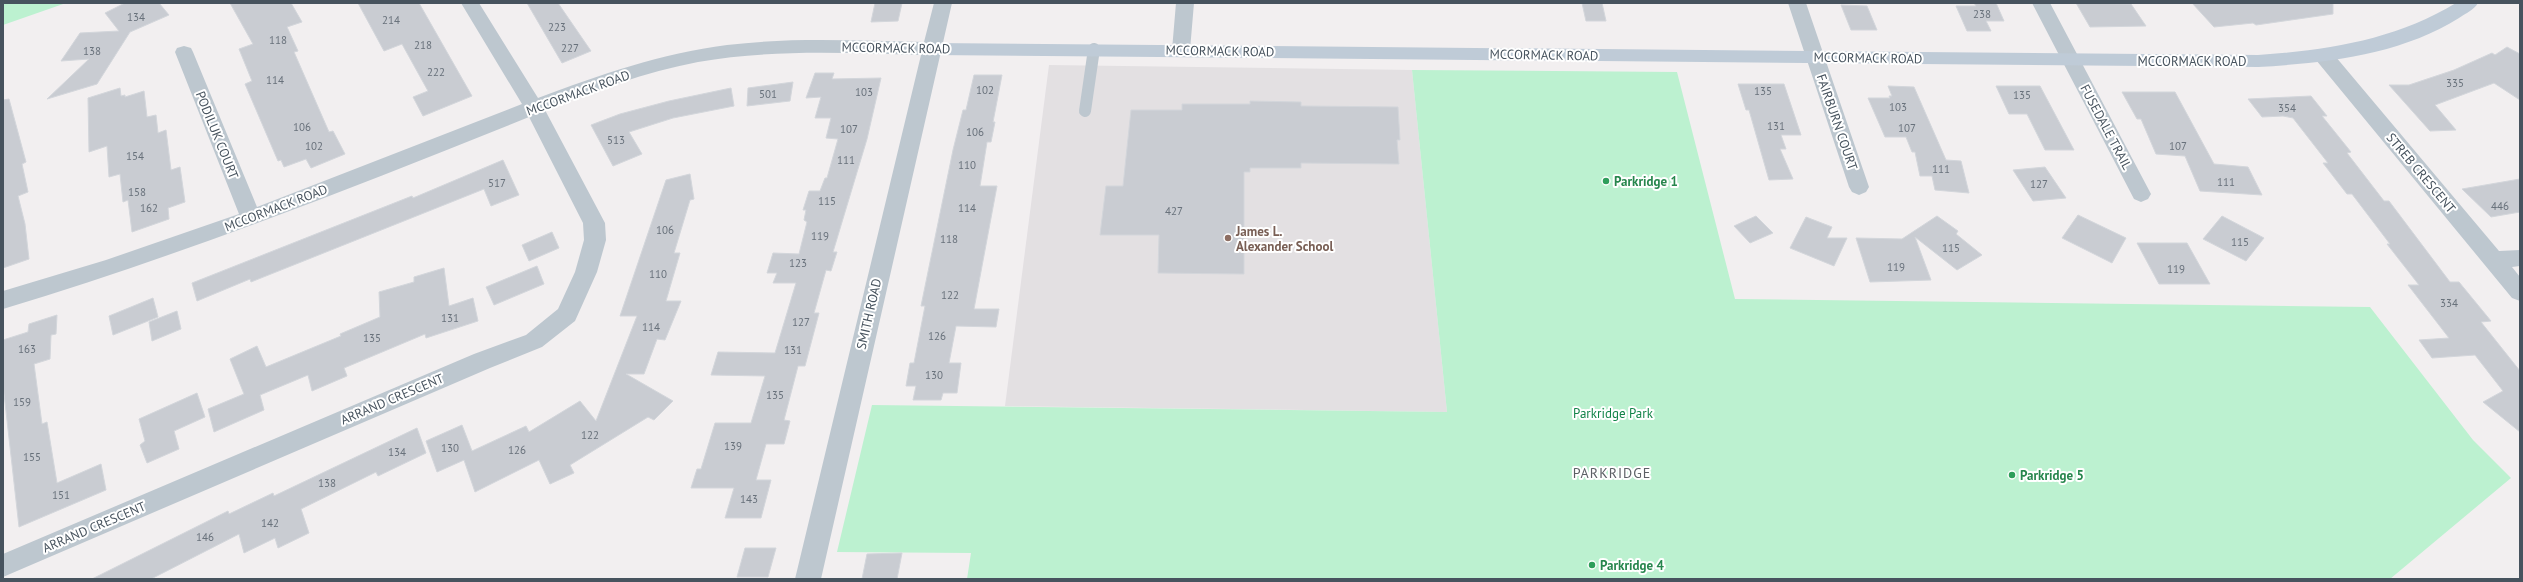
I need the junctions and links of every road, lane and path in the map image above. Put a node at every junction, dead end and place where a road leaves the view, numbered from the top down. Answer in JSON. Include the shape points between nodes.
{"nodes":[{"id":1,"x":470,"y":3,"type":"edge"},
{"id":2,"x":943,"y":3,"type":"edge"},
{"id":3,"x":1185,"y":3,"type":"edge"},
{"id":4,"x":1797,"y":3,"type":"edge"},
{"id":5,"x":2041,"y":3,"type":"edge"},
{"id":6,"x":2469,"y":3,"type":"edge"},
{"id":7,"x":932,"y":49,"type":"junction"},
{"id":8,"x":1094,"y":49,"type":"junction"},
{"id":9,"x":1181,"y":50,"type":"junction"},
{"id":10,"x":184,"y":52,"type":"dead end"},
{"id":11,"x":2323,"y":55,"type":"junction"},
{"id":12,"x":1815,"y":58,"type":"junction"},
{"id":13,"x":2071,"y":61,"type":"junction"},
{"id":14,"x":534,"y":108,"type":"junction"},
{"id":15,"x":1085,"y":111,"type":"dead end"},
{"id":16,"x":1859,"y":187,"type":"dead end"},
{"id":17,"x":2141,"y":194,"type":"dead end"},
{"id":18,"x":251,"y":218,"type":"junction"},
{"id":19,"x":2520,"y":258,"type":"edge"},
{"id":20,"x":2494,"y":260,"type":"junction"},
{"id":21,"x":2520,"y":292,"type":"edge"},
{"id":22,"x":3,"y":300,"type":"edge"},
{"id":23,"x":3,"y":566,"type":"edge"},
{"id":24,"x":808,"y":579,"type":"edge"}],
"edges":[{"from":1,"to":14,"type":"street","name":"ARRAND CRESCENT"},
{"from":2,"to":7,"type":"street","name":"SMITH ROAD"},
{"from":3,"to":9,"type":"street"},
{"from":4,"to":12,"type":"street","name":"FAIRBURN COURT"},
{"from":5,"to":13,"type":"street","name":"FUSEDALE TRAIL"},
{"from":6,"to":11,"type":"street","name":"MCCORMACK ROAD","via":[[2451,16],[2408,35],[2355,50]]},
{"from":7,"to":8,"type":"street","name":"MCCORMACK ROAD"},
{"from":7,"to":14,"type":"street","name":"MCCORMACK ROAD","via":[[804,46],[750,49],[698,56],[645,69]]},
{"from":7,"to":24,"type":"street","name":"SMITH ROAD"},
{"from":8,"to":9,"type":"street","name":"MCCORMACK ROAD"},
{"from":8,"to":15,"type":"lane"},
{"from":9,"to":12,"type":"street","name":"MCCORMACK ROAD"},
{"from":10,"to":18,"type":"street","name":"PODILUK COURT"},
{"from":11,"to":13,"type":"street","name":"MCCORMACK ROAD","via":[[2258,61]]},
{"from":11,"to":20,"type":"street","name":"STREB CRESCENT"},
{"from":12,"to":13,"type":"street","name":"MCCORMACK ROAD"},
{"from":12,"to":16,"type":"street","name":"FAIRBURN COURT"},
{"from":13,"to":17,"type":"street","name":"FUSEDALE TRAIL"},
{"from":14,"to":18,"type":"street","name":"MCCORMACK ROAD"},
{"from":14,"to":23,"type":"street","name":"ARRAND CRESCENT","via":[[594,223],[595,240],[586,272],[567,315],[534,341],[482,360]]},
{"from":18,"to":22,"type":"street","name":"MCCORMACK ROAD","via":[[117,266]]},
{"from":19,"to":20,"type":"street"},
{"from":20,"to":21,"type":"street","name":"STREB CRESCENT"}]}
